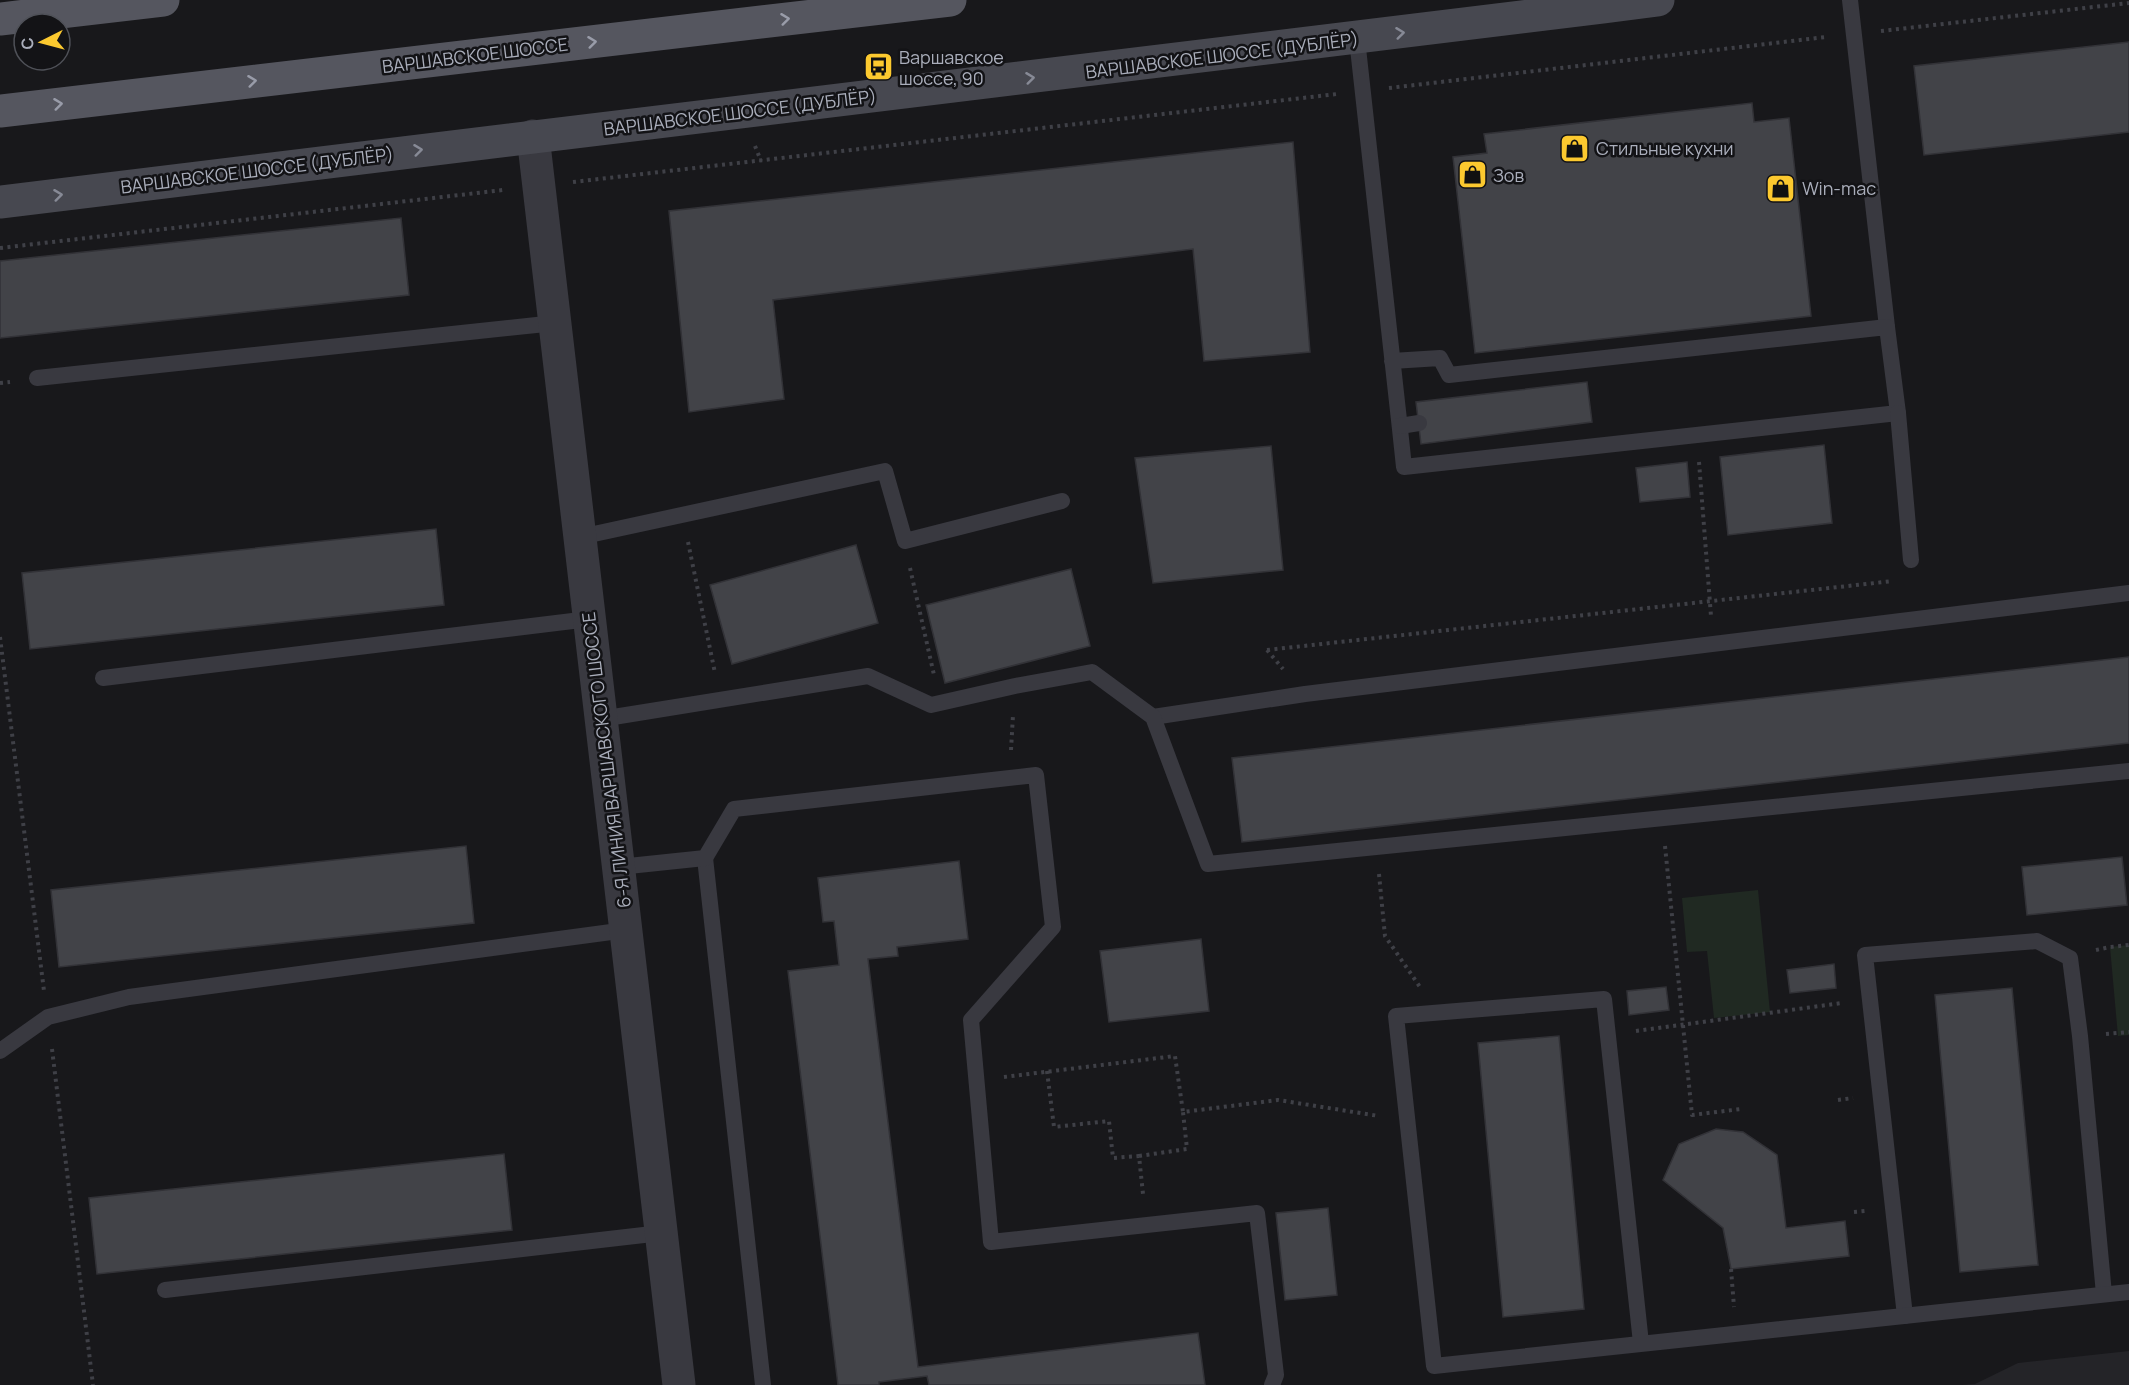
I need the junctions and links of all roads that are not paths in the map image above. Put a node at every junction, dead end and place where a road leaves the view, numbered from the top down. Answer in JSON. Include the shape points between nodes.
{"nodes":[{"id":1,"x":162,"y":0,"type":"edge"},
{"id":2,"x":950,"y":0,"type":"edge"},
{"id":3,"x":1658,"y":0,"type":"edge"},
{"id":4,"x":1850,"y":0,"type":"edge"},
{"id":5,"x":0,"y":19,"type":"edge"},
{"id":6,"x":1357,"y":39,"type":"junction"},
{"id":7,"x":0,"y":111,"type":"edge"},
{"id":8,"x":533,"y":136,"type":"junction"},
{"id":9,"x":0,"y":202,"type":"edge"},
{"id":10,"x":555,"y":322,"type":"junction"},
{"id":11,"x":1887,"y":327,"type":"junction"},
{"id":12,"x":1392,"y":362,"type":"junction"},
{"id":13,"x":37,"y":378,"type":"dead end"},
{"id":14,"x":1898,"y":413,"type":"junction"},
{"id":15,"x":1419,"y":423,"type":"dead end"},
{"id":16,"x":1400,"y":426,"type":"junction"},
{"id":17,"x":1062,"y":501,"type":"dead end"},
{"id":18,"x":580,"y":537,"type":"junction"},
{"id":19,"x":1911,"y":560,"type":"dead end"},
{"id":20,"x":2129,"y":592,"type":"edge"},
{"id":21,"x":589,"y":619,"type":"junction"},
{"id":22,"x":103,"y":678,"type":"dead end"},
{"id":23,"x":1153,"y":717,"type":"junction"},
{"id":24,"x":601,"y":719,"type":"junction"},
{"id":25,"x":2129,"y":771,"type":"edge"},
{"id":26,"x":705,"y":858,"type":"junction"},
{"id":27,"x":619,"y":867,"type":"junction"},
{"id":28,"x":626,"y":930,"type":"junction"},
{"id":29,"x":0,"y":1051,"type":"edge"},
{"id":30,"x":661,"y":1233,"type":"junction"},
{"id":31,"x":165,"y":1290,"type":"dead end"},
{"id":32,"x":2129,"y":1292,"type":"edge"},
{"id":33,"x":2104,"y":1294,"type":"junction"},
{"id":34,"x":1905,"y":1316,"type":"junction"},
{"id":35,"x":1641,"y":1343,"type":"junction"},
{"id":36,"x":679,"y":1385,"type":"edge"},
{"id":37,"x":763,"y":1385,"type":"edge"},
{"id":38,"x":1272,"y":1385,"type":"edge"}],
"edges":[{"from":1,"to":5,"type":"main road"},
{"from":7,"to":2,"type":"main road","name":"ВАРШАВСКОЕ ШОССЕ","one_way":true},
{"from":6,"to":3,"type":"street","name":"ВАРШАВСКОЕ ШОССЕ (ДУБЛЁР)","one_way":true},
{"from":4,"to":11,"type":"lane"},
{"from":8,"to":6,"type":"street","name":"ВАРШАВСКОЕ ШОССЕ (ДУБЛЁР)","one_way":true},
{"from":6,"to":12,"type":"lane"},
{"from":9,"to":8,"type":"street","name":"ВАРШАВСКОЕ ШОССЕ (ДУБЛЁР)","one_way":true},
{"from":8,"to":10,"type":"street","name":"6-Я ЛИНИЯ ВАРШАВСКОГО ШОССЕ"},
{"from":10,"to":13,"type":"lane"},
{"from":10,"to":18,"type":"street","name":"6-Я ЛИНИЯ ВАРШАВСКОГО ШОССЕ"},
{"from":11,"to":12,"type":"lane","via":[[1449,375],[1440,357]]},
{"from":11,"to":14,"type":"lane"},
{"from":12,"to":16,"type":"lane"},
{"from":14,"to":16,"type":"lane","via":[[1404,467]]},
{"from":14,"to":19,"type":"lane"},
{"from":15,"to":16,"type":"lane"},
{"from":17,"to":18,"type":"lane","via":[[904,541],[885,471]]},
{"from":18,"to":21,"type":"street","name":"6-Я ЛИНИЯ ВАРШАВСКОГО ШОССЕ"},
{"from":20,"to":23,"type":"lane","via":[[1305,694]]},
{"from":21,"to":22,"type":"lane"},
{"from":21,"to":24,"type":"street","name":"6-Я ЛИНИЯ ВАРШАВСКОГО ШОССЕ"},
{"from":23,"to":24,"type":"lane","via":[[1092,672],[931,705],[868,676]]},
{"from":23,"to":25,"type":"lane","via":[[1208,864]]},
{"from":24,"to":27,"type":"street","name":"6-Я ЛИНИЯ ВАРШАВСКОГО ШОССЕ"},
{"from":26,"to":27,"type":"lane"},
{"from":26,"to":37,"type":"lane"},
{"from":26,"to":38,"type":"lane","via":[[734,809],[1036,775],[1053,927],[971,1020],[991,1242],[1257,1213],[1276,1375]]},
{"from":27,"to":28,"type":"street","name":"6-Я ЛИНИЯ ВАРШАВСКОГО ШОССЕ"},
{"from":28,"to":29,"type":"lane","via":[[129,997],[48,1017]]},
{"from":28,"to":30,"type":"street","name":"6-Я ЛИНИЯ ВАРШАВСКОГО ШОССЕ"},
{"from":30,"to":31,"type":"lane"},
{"from":30,"to":36,"type":"street","name":"6-Я ЛИНИЯ ВАРШАВСКОГО ШОССЕ"},
{"from":32,"to":33,"type":"lane"},
{"from":33,"to":34,"type":"lane"},
{"from":33,"to":34,"type":"lane","via":[[2070,958],[2037,941],[1865,956]]},
{"from":34,"to":35,"type":"lane"},
{"from":35,"to":35,"type":"lane","via":[[1604,999],[1396,1016],[1434,1366]]}]}
